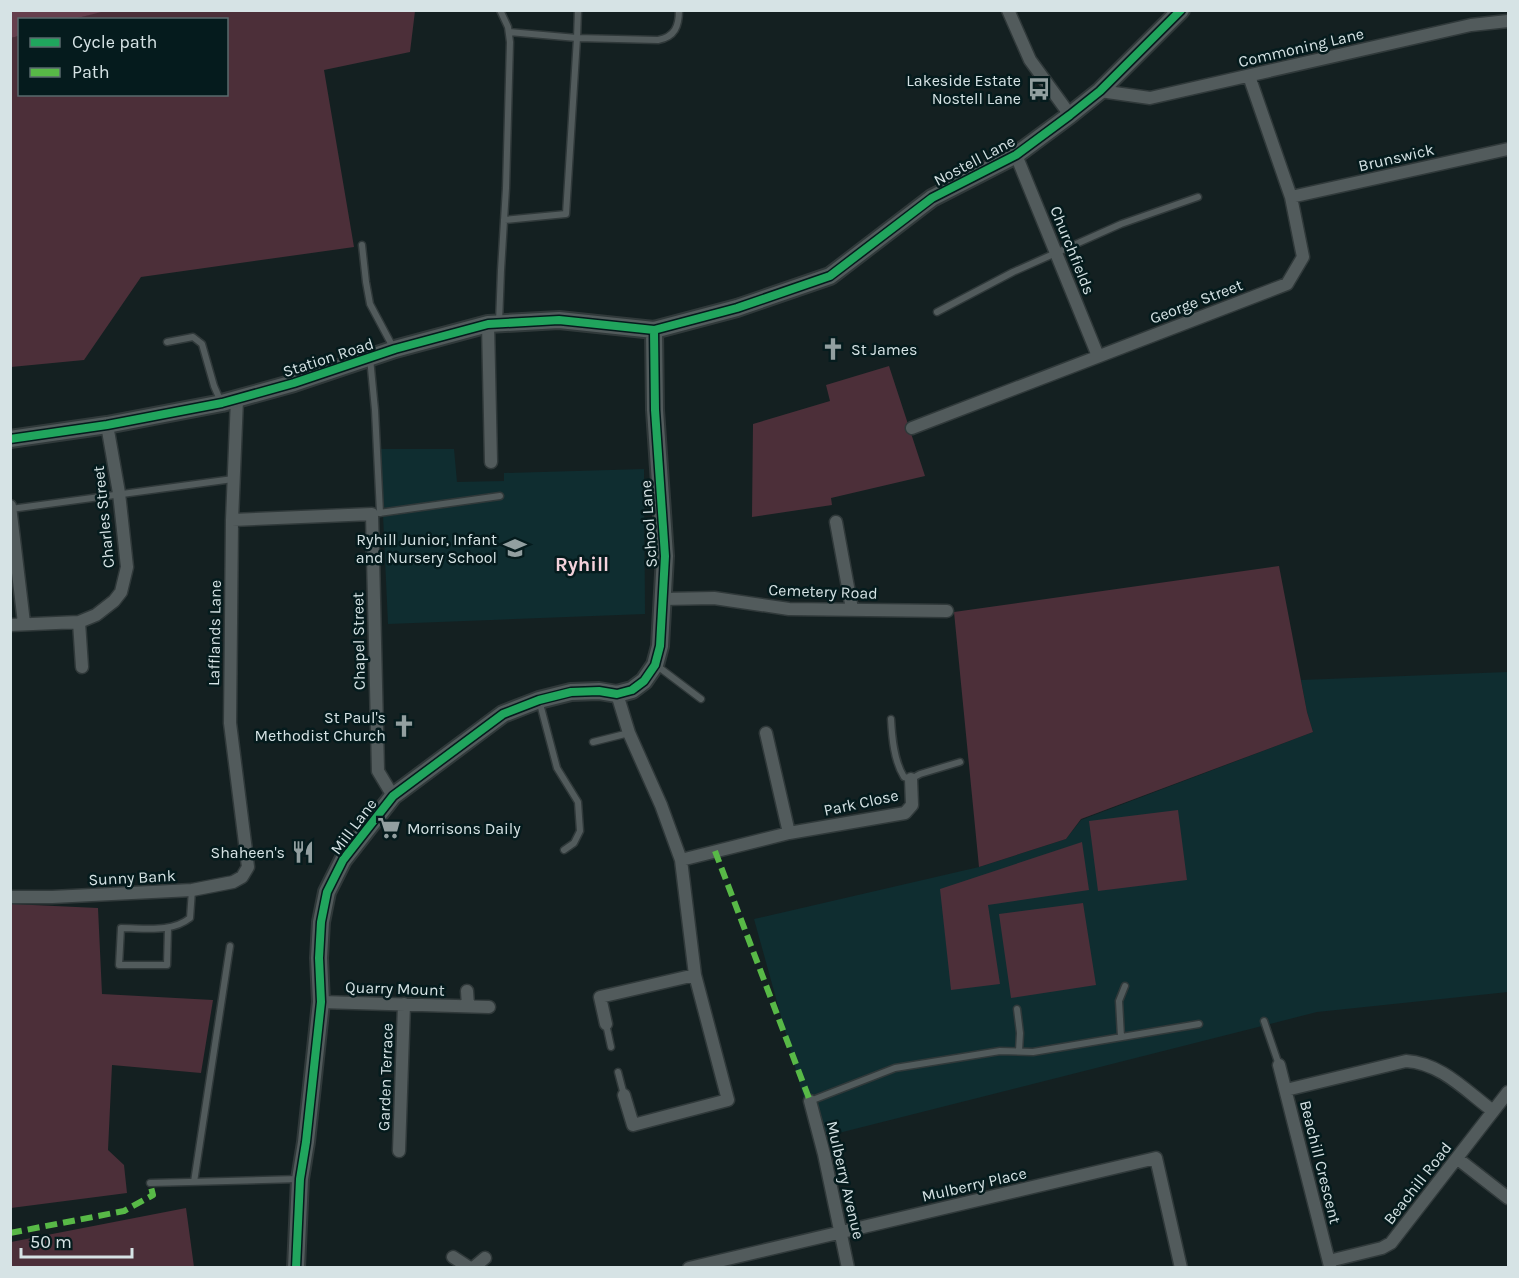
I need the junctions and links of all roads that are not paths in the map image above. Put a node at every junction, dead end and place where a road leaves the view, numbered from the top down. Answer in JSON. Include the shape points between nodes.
{"nodes":[{"id":1,"x":578,"y":10,"type":"edge"},
{"id":2,"x":679,"y":10,"type":"edge"},
{"id":3,"x":1008,"y":10,"type":"edge"},
{"id":4,"x":1181,"y":10,"type":"edge"},
{"id":5,"x":503,"y":11,"type":"edge"},
{"id":6,"x":1509,"y":21,"type":"edge"},
{"id":7,"x":509,"y":32,"type":"junction"},
{"id":8,"x":577,"y":38,"type":"junction"},
{"id":9,"x":1249,"y":76,"type":"junction"},
{"id":10,"x":1100,"y":91,"type":"junction"},
{"id":11,"x":1070,"y":115,"type":"junction"},
{"id":12,"x":1509,"y":149,"type":"edge"},
{"id":13,"x":1016,"y":155,"type":"junction"},
{"id":14,"x":1197,"y":197,"type":"dead end"},
{"id":15,"x":1291,"y":197,"type":"junction"},
{"id":16,"x":504,"y":220,"type":"junction"},
{"id":17,"x":362,"y":245,"type":"dead end"},
{"id":18,"x":1057,"y":254,"type":"junction"},
{"id":19,"x":937,"y":312,"type":"dead end"},
{"id":20,"x":494,"y":324,"type":"junction"},
{"id":21,"x":654,"y":330,"type":"junction"},
{"id":22,"x":167,"y":342,"type":"dead end"},
{"id":23,"x":395,"y":350,"type":"junction"},
{"id":24,"x":1098,"y":356,"type":"junction"},
{"id":25,"x":370,"y":358,"type":"junction"},
{"id":26,"x":230,"y":401,"type":"junction"},
{"id":27,"x":108,"y":425,"type":"junction"},
{"id":28,"x":912,"y":428,"type":"dead end"},
{"id":29,"x":10,"y":439,"type":"edge"},
{"id":30,"x":490,"y":462,"type":"dead end"},
{"id":31,"x":234,"y":478,"type":"junction"},
{"id":32,"x":119,"y":493,"type":"junction"},
{"id":33,"x":500,"y":496,"type":"dead end"},
{"id":34,"x":11,"y":508,"type":"edge"},
{"id":35,"x":376,"y":514,"type":"junction"},
{"id":36,"x":232,"y":520,"type":"junction"},
{"id":37,"x":836,"y":522,"type":"dead end"},
{"id":38,"x":663,"y":599,"type":"junction"},
{"id":39,"x":852,"y":609,"type":"junction"},
{"id":40,"x":947,"y":611,"type":"dead end"},
{"id":41,"x":79,"y":622,"type":"junction"},
{"id":42,"x":24,"y":623,"type":"junction"},
{"id":43,"x":10,"y":625,"type":"edge"},
{"id":44,"x":655,"y":665,"type":"junction"},
{"id":45,"x":82,"y":667,"type":"dead end"},
{"id":46,"x":617,"y":694,"type":"junction"},
{"id":47,"x":701,"y":699,"type":"dead end"},
{"id":48,"x":539,"y":700,"type":"junction"},
{"id":49,"x":891,"y":719,"type":"dead end"},
{"id":50,"x":629,"y":733,"type":"junction"},
{"id":51,"x":766,"y":733,"type":"dead end"},
{"id":52,"x":593,"y":742,"type":"dead end"},
{"id":53,"x":960,"y":762,"type":"dead end"},
{"id":54,"x":911,"y":779,"type":"junction"},
{"id":55,"x":393,"y":796,"type":"junction"},
{"id":56,"x":789,"y":833,"type":"junction"},
{"id":57,"x":564,"y":850,"type":"dead end"},
{"id":58,"x":681,"y":860,"type":"junction"},
{"id":59,"x":248,"y":867,"type":"joint"},
{"id":60,"x":192,"y":890,"type":"junction"},
{"id":61,"x":10,"y":897,"type":"edge"},
{"id":62,"x":168,"y":928,"type":"junction"},
{"id":63,"x":230,"y":946,"type":"dead end"},
{"id":64,"x":695,"y":975,"type":"junction"},
{"id":65,"x":1125,"y":986,"type":"dead end"},
{"id":66,"x":467,"y":991,"type":"dead end"},
{"id":67,"x":321,"y":1002,"type":"junction"},
{"id":68,"x":404,"y":1005,"type":"junction"},
{"id":69,"x":468,"y":1006,"type":"junction"},
{"id":70,"x":489,"y":1007,"type":"dead end"},
{"id":71,"x":1017,"y":1009,"type":"dead end"},
{"id":72,"x":1264,"y":1021,"type":"dead end"},
{"id":73,"x":606,"y":1024,"type":"joint"},
{"id":74,"x":1199,"y":1024,"type":"dead end"},
{"id":75,"x":1121,"y":1037,"type":"junction"},
{"id":76,"x":611,"y":1047,"type":"dead end"},
{"id":77,"x":1018,"y":1051,"type":"junction"},
{"id":78,"x":1279,"y":1065,"type":"joint"},
{"id":79,"x":618,"y":1072,"type":"dead end"},
{"id":80,"x":1286,"y":1090,"type":"junction"},
{"id":81,"x":1509,"y":1092,"type":"edge"},
{"id":82,"x":624,"y":1095,"type":"joint"},
{"id":83,"x":810,"y":1101,"type":"joint"},
{"id":84,"x":1493,"y":1111,"type":"junction"},
{"id":85,"x":399,"y":1151,"type":"dead end"},
{"id":86,"x":1458,"y":1159,"type":"junction"},
{"id":87,"x":300,"y":1179,"type":"junction"},
{"id":88,"x":194,"y":1182,"type":"junction"},
{"id":89,"x":150,"y":1183,"type":"dead end"},
{"id":90,"x":1509,"y":1198,"type":"edge"},
{"id":91,"x":841,"y":1233,"type":"junction"},
{"id":92,"x":453,"y":1257,"type":"dead end"},
{"id":93,"x":485,"y":1258,"type":"dead end"},
{"id":94,"x":1330,"y":1264,"type":"edge"},
{"id":95,"x":296,"y":1268,"type":"edge"},
{"id":96,"x":472,"y":1268,"type":"edge"},
{"id":97,"x":690,"y":1268,"type":"edge"},
{"id":98,"x":848,"y":1268,"type":"edge"},
{"id":99,"x":1180,"y":1268,"type":"edge"}],
"edges":[{"from":1,"to":8,"type":"lane"},
{"from":2,"to":8,"type":"lane","via":[[675,32],[667,38]]},
{"from":3,"to":11,"type":"street","via":[[1030,60]]},
{"from":4,"to":10,"type":"street","name":"Nostell Lane"},
{"from":5,"to":7,"type":"lane"},
{"from":6,"to":9,"type":"street","name":"Commoning Lane","via":[[1471,25]]},
{"from":7,"to":8,"type":"lane"},
{"from":7,"to":16,"type":"lane"},
{"from":8,"to":16,"type":"lane","via":[[566,214]]},
{"from":9,"to":10,"type":"street","name":"Commoning Lane","via":[[1150,98]]},
{"from":9,"to":15,"type":"street","name":"George Street"},
{"from":10,"to":11,"type":"street","name":"Nostell Lane"},
{"from":11,"to":13,"type":"street","name":"Nostell Lane"},
{"from":12,"to":15,"type":"street","name":"Brunswick"},
{"from":13,"to":18,"type":"street","name":"Churchfields"},
{"from":13,"to":21,"type":"street","name":"Nostell Lane","via":[[932,198],[830,276],[737,308]]},
{"from":14,"to":18,"type":"lane"},
{"from":15,"to":24,"type":"street","name":"George Street","via":[[1304,257],[1287,284]]},
{"from":16,"to":20,"type":"lane"},
{"from":17,"to":23,"type":"lane","via":[[370,304]]},
{"from":18,"to":19,"type":"lane"},
{"from":18,"to":24,"type":"street","name":"Churchfields"},
{"from":20,"to":21,"type":"street","name":"Station Road","via":[[559,320]]},
{"from":20,"to":23,"type":"street","name":"Station Road"},
{"from":20,"to":30,"type":"street"},
{"from":21,"to":38,"type":"street","name":"School Lane","via":[[656,433],[665,556]]},
{"from":22,"to":26,"type":"lane","via":[[193,337],[202,344],[214,386]]},
{"from":23,"to":25,"type":"street","name":"Station Road"},
{"from":24,"to":28,"type":"street","name":"George Street"},
{"from":25,"to":26,"type":"street","name":"Station Road"},
{"from":25,"to":35,"type":"lane"},
{"from":26,"to":27,"type":"street","name":"Station Road"},
{"from":26,"to":31,"type":"street","name":"Lafflands Lane"},
{"from":27,"to":29,"type":"street","name":"Station Road"},
{"from":27,"to":32,"type":"street","name":"Charles Street"},
{"from":31,"to":32,"type":"lane"},
{"from":31,"to":36,"type":"street","name":"Lafflands Lane"},
{"from":32,"to":34,"type":"lane"},
{"from":32,"to":41,"type":"street","name":"Charles Street","via":[[125,581],[114,602]]},
{"from":33,"to":35,"type":"lane"},
{"from":34,"to":42,"type":"street"},
{"from":35,"to":36,"type":"street"},
{"from":35,"to":55,"type":"street","name":"Chapel Street","via":[[378,771]]},
{"from":36,"to":59,"type":"street","name":"Lafflands Lane","via":[[230,723]]},
{"from":37,"to":39,"type":"street"},
{"from":38,"to":39,"type":"street","name":"Cemetery Road","via":[[714,598],[789,609]]},
{"from":38,"to":44,"type":"street","name":"School Lane"},
{"from":39,"to":40,"type":"street","name":"Cemetery Road"},
{"from":41,"to":42,"type":"street","name":"Charles Street"},
{"from":41,"to":45,"type":"street"},
{"from":42,"to":43,"type":"street","name":"Charles Street"},
{"from":44,"to":46,"type":"street","via":[[644,681]]},
{"from":44,"to":47,"type":"lane"},
{"from":46,"to":48,"type":"street","name":"Mill Lane","via":[[571,692]]},
{"from":46,"to":50,"type":"street"},
{"from":48,"to":55,"type":"street","name":"Mill Lane","via":[[503,714]]},
{"from":48,"to":57,"type":"lane","via":[[561,778],[578,802],[580,831],[574,843]]},
{"from":49,"to":54,"type":"lane","via":[[901,772]]},
{"from":50,"to":52,"type":"lane"},
{"from":50,"to":58,"type":"street"},
{"from":51,"to":56,"type":"street"},
{"from":53,"to":54,"type":"lane"},
{"from":54,"to":56,"type":"street","name":"Park Close","via":[[912,805],[905,813]]},
{"from":55,"to":67,"type":"street","name":"Mill Lane","via":[[344,860],[327,892],[319,958]]},
{"from":56,"to":58,"type":"street","name":"Park Close"},
{"from":58,"to":64,"type":"street"},
{"from":59,"to":60,"type":"street","name":"Sunny Bank","via":[[233,882]]},
{"from":60,"to":61,"type":"street","name":"Sunny Bank"},
{"from":60,"to":62,"type":"lane","via":[[190,918],[180,926]]},
{"from":62,"to":62,"type":"lane","via":[[121,928],[119,965],[167,965]]},
{"from":63,"to":88,"type":"lane"},
{"from":64,"to":73,"type":"street","via":[[600,998]]},
{"from":64,"to":82,"type":"street","via":[[728,1101],[633,1125]]},
{"from":65,"to":75,"type":"lane","via":[[1119,1001]]},
{"from":66,"to":69,"type":"street","name":"Quarry Mount"},
{"from":67,"to":68,"type":"street","name":"Quarry Mount"},
{"from":67,"to":87,"type":"street","name":"Mill Lane"},
{"from":68,"to":69,"type":"street","name":"Quarry Mount"},
{"from":68,"to":85,"type":"street","name":"Garden Terrace"},
{"from":69,"to":70,"type":"street","name":"Quarry Mount"},
{"from":71,"to":77,"type":"lane"},
{"from":72,"to":78,"type":"lane"},
{"from":73,"to":76,"type":"lane"},
{"from":74,"to":75,"type":"lane"},
{"from":75,"to":77,"type":"lane","via":[[1033,1052]]},
{"from":77,"to":83,"type":"lane","via":[[895,1068]]},
{"from":78,"to":80,"type":"street","name":"Beachill Crescent"},
{"from":79,"to":82,"type":"lane"},
{"from":80,"to":84,"type":"street","via":[[1406,1061],[1422,1062],[1439,1069]]},
{"from":80,"to":94,"type":"street","name":"Beachill Crescent"},
{"from":81,"to":84,"type":"street","name":"Beachill Road"},
{"from":83,"to":91,"type":"street","name":"Mulberry Avenue"},
{"from":84,"to":86,"type":"street","name":"Beachill Road"},
{"from":86,"to":90,"type":"street"},
{"from":86,"to":94,"type":"street","name":"Beachill Road","via":[[1391,1243]]},
{"from":87,"to":88,"type":"lane"},
{"from":87,"to":95,"type":"street","name":"Mill Lane"},
{"from":88,"to":89,"type":"lane"},
{"from":91,"to":97,"type":"street","name":"Mulberry Place"},
{"from":91,"to":98,"type":"street","name":"Mulberry Avenue"},
{"from":91,"to":99,"type":"street","name":"Mulberry Place","via":[[1156,1158]]},
{"from":92,"to":96,"type":"street"},
{"from":93,"to":96,"type":"street"}]}
